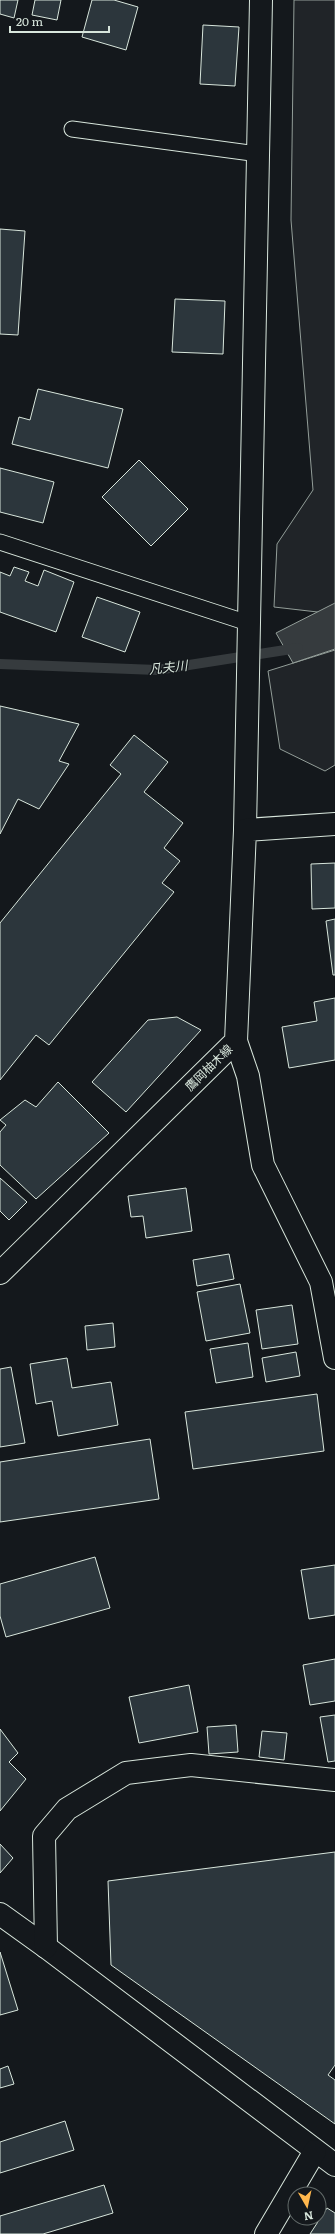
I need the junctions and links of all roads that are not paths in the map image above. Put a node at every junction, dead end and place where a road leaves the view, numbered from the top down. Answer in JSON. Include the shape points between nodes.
{"nodes":[{"id":1,"x":261,"y":0,"type":"edge"},
{"id":2,"x":72,"y":129,"type":"dead end"},
{"id":3,"x":258,"y":154,"type":"junction"},
{"id":4,"x":0,"y":542,"type":"edge"},
{"id":5,"x":248,"y":627,"type":"junction"},
{"id":6,"x":335,"y":824,"type":"edge"},
{"id":7,"x":245,"y":830,"type":"junction"},
{"id":8,"x":236,"y":1040,"type":"junction"},
{"id":9,"x":0,"y":1272,"type":"edge"},
{"id":10,"x":335,"y":1358,"type":"edge"},
{"id":11,"x":335,"y":1780,"type":"edge"},
{"id":12,"x":0,"y":1914,"type":"edge"},
{"id":13,"x":46,"y":1946,"type":"junction"},
{"id":14,"x":316,"y":2151,"type":"junction"},
{"id":15,"x":335,"y":2165,"type":"edge"},
{"id":16,"x":266,"y":2234,"type":"edge"}],
"edges":[{"from":1,"to":3,"type":"street","name":"鷹岡柚木線"},
{"from":2,"to":3,"type":"lane"},
{"from":3,"to":5,"type":"street","name":"鷹岡柚木線"},
{"from":4,"to":5,"type":"lane"},
{"from":5,"to":7,"type":"street","name":"鷹岡柚木線"},
{"from":6,"to":7,"type":"street"},
{"from":7,"to":8,"type":"street","name":"鷹岡柚木線"},
{"from":8,"to":9,"type":"street","name":"鷹岡柚木線"},
{"from":8,"to":10,"type":"street","via":[[248,1076],[262,1165],[321,1282]]},
{"from":11,"to":13,"type":"street","via":[[191,1765],[126,1773],[67,1809],[44,1836]]},
{"from":12,"to":13,"type":"street"},
{"from":13,"to":14,"type":"street"},
{"from":14,"to":15,"type":"street"},
{"from":14,"to":16,"type":"street"}]}
